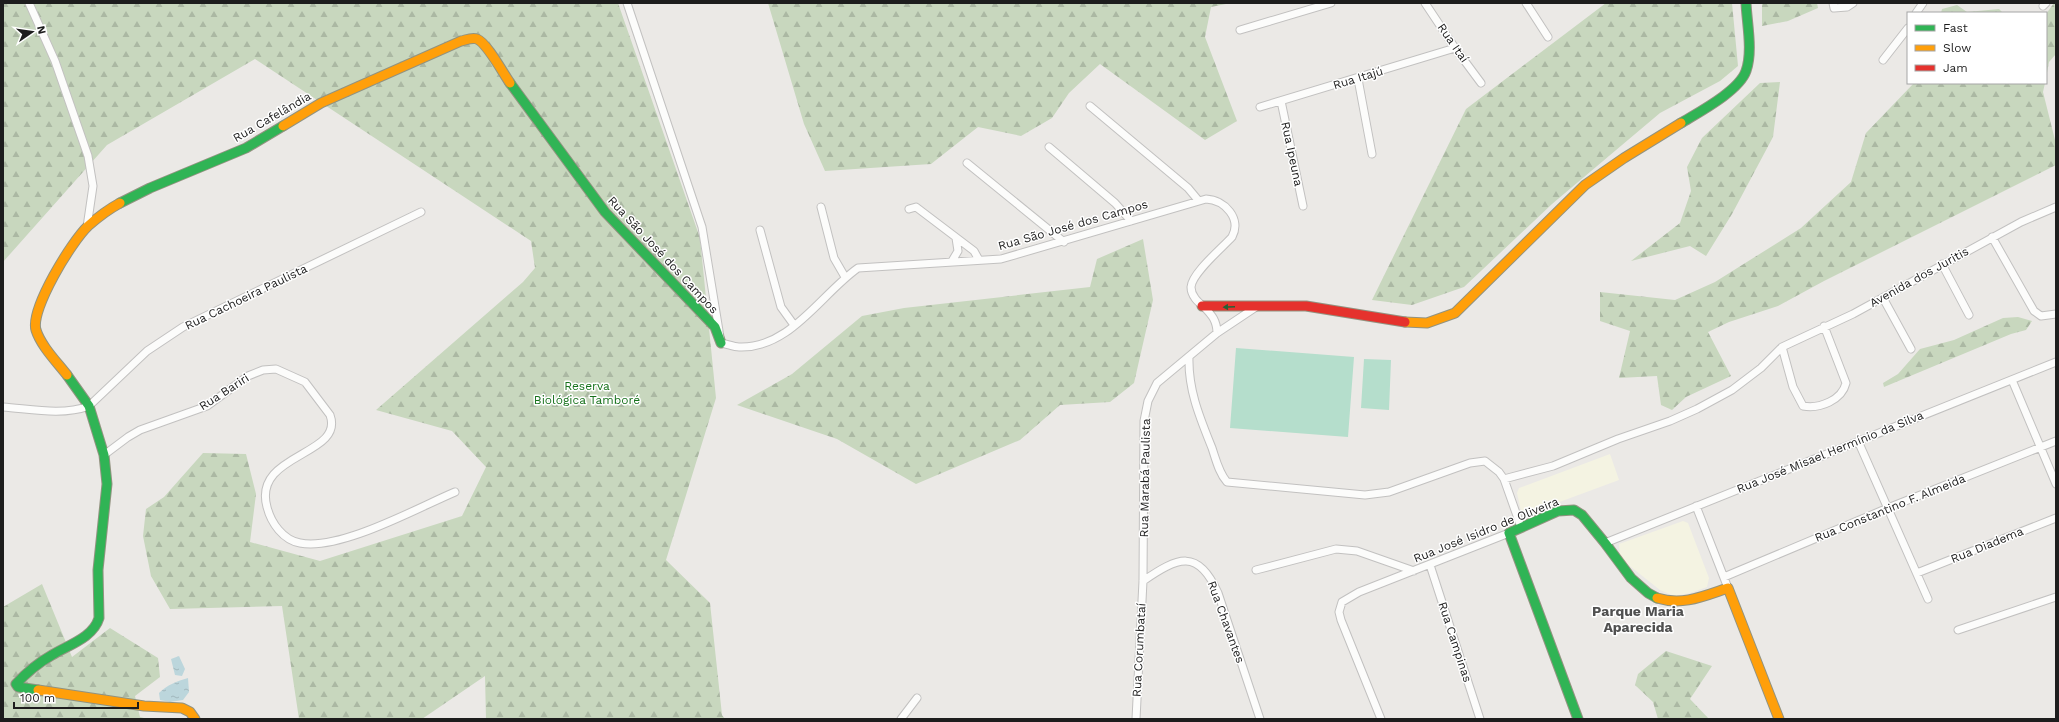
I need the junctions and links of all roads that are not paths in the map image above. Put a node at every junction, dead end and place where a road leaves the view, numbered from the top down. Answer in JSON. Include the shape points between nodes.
{"nodes":[{"id":1,"x":28,"y":3,"type":"edge"},
{"id":2,"x":627,"y":3,"type":"edge"},
{"id":3,"x":1331,"y":3,"type":"edge"},
{"id":4,"x":1425,"y":3,"type":"edge"},
{"id":5,"x":1526,"y":3,"type":"edge"},
{"id":6,"x":1746,"y":3,"type":"edge"},
{"id":7,"x":1853,"y":3,"type":"edge"},
{"id":8,"x":1923,"y":3,"type":"edge"},
{"id":9,"x":1834,"y":5,"type":"edge"},
{"id":10,"x":1917,"y":12,"type":"edge"},
{"id":11,"x":1907,"y":29,"type":"edge"},
{"id":12,"x":1240,"y":30,"type":"dead end"},
{"id":13,"x":1548,"y":37,"type":"dead end"},
{"id":14,"x":473,"y":38,"type":"joint"},
{"id":15,"x":1455,"y":48,"type":"junction"},
{"id":16,"x":1884,"y":60,"type":"dead end"},
{"id":17,"x":1358,"y":79,"type":"junction"},
{"id":18,"x":1481,"y":83,"type":"dead end"},
{"id":19,"x":1281,"y":101,"type":"junction"},
{"id":20,"x":1090,"y":106,"type":"dead end"},
{"id":21,"x":1260,"y":108,"type":"dead end"},
{"id":22,"x":1048,"y":147,"type":"dead end"},
{"id":23,"x":1372,"y":154,"type":"dead end"},
{"id":24,"x":967,"y":163,"type":"dead end"},
{"id":25,"x":1198,"y":200,"type":"junction"},
{"id":26,"x":1303,"y":206,"type":"dead end"},
{"id":27,"x":821,"y":207,"type":"dead end"},
{"id":28,"x":2056,"y":207,"type":"edge"},
{"id":29,"x":909,"y":209,"type":"dead end"},
{"id":30,"x":420,"y":212,"type":"dead end"},
{"id":31,"x":1131,"y":221,"type":"junction"},
{"id":32,"x":87,"y":227,"type":"junction"},
{"id":33,"x":760,"y":230,"type":"dead end"},
{"id":34,"x":1992,"y":237,"type":"junction"},
{"id":35,"x":956,"y":238,"type":"junction"},
{"id":36,"x":1064,"y":242,"type":"junction"},
{"id":37,"x":979,"y":260,"type":"junction"},
{"id":38,"x":952,"y":261,"type":"junction"},
{"id":39,"x":1942,"y":264,"type":"junction"},
{"id":40,"x":845,"y":277,"type":"junction"},
{"id":41,"x":1883,"y":298,"type":"junction"},
{"id":42,"x":1202,"y":306,"type":"junction"},
{"id":43,"x":1257,"y":306,"type":"junction"},
{"id":44,"x":2056,"y":314,"type":"edge"},
{"id":45,"x":1969,"y":315,"type":"dead end"},
{"id":46,"x":794,"y":325,"type":"junction"},
{"id":47,"x":1824,"y":326,"type":"junction"},
{"id":48,"x":1216,"y":333,"type":"junction"},
{"id":49,"x":721,"y":343,"type":"junction"},
{"id":50,"x":1782,"y":347,"type":"junction"},
{"id":51,"x":1911,"y":349,"type":"dead end"},
{"id":52,"x":1189,"y":357,"type":"junction"},
{"id":53,"x":2056,"y":362,"type":"edge"},
{"id":54,"x":2012,"y":380,"type":"junction"},
{"id":55,"x":3,"y":406,"type":"edge"},
{"id":56,"x":89,"y":406,"type":"junction"},
{"id":57,"x":1858,"y":441,"type":"junction"},
{"id":58,"x":2056,"y":441,"type":"edge"},
{"id":59,"x":2040,"y":447,"type":"junction"},
{"id":60,"x":104,"y":456,"type":"junction"},
{"id":61,"x":1504,"y":479,"type":"junction"},
{"id":62,"x":2056,"y":484,"type":"edge"},
{"id":63,"x":455,"y":492,"type":"dead end"},
{"id":64,"x":1696,"y":506,"type":"junction"},
{"id":65,"x":1888,"y":508,"type":"junction"},
{"id":66,"x":2056,"y":518,"type":"edge"},
{"id":67,"x":1521,"y":527,"type":"junction"},
{"id":68,"x":1509,"y":533,"type":"junction"},
{"id":69,"x":1605,"y":543,"type":"junction"},
{"id":70,"x":1430,"y":565,"type":"junction"},
{"id":71,"x":1256,"y":570,"type":"dead end"},
{"id":72,"x":1414,"y":571,"type":"junction"},
{"id":73,"x":1917,"y":573,"type":"junction"},
{"id":74,"x":1724,"y":578,"type":"junction"},
{"id":75,"x":1143,"y":581,"type":"junction"},
{"id":76,"x":1728,"y":588,"type":"junction"},
{"id":77,"x":2056,"y":597,"type":"edge"},
{"id":78,"x":1928,"y":599,"type":"dead end"},
{"id":79,"x":1958,"y":630,"type":"dead end"},
{"id":80,"x":916,"y":698,"type":"dead end"},
{"id":81,"x":195,"y":719,"type":"edge"},
{"id":82,"x":901,"y":719,"type":"edge"},
{"id":83,"x":1136,"y":719,"type":"edge"},
{"id":84,"x":1260,"y":719,"type":"edge"},
{"id":85,"x":1381,"y":719,"type":"edge"},
{"id":86,"x":1480,"y":719,"type":"edge"},
{"id":87,"x":1578,"y":719,"type":"edge"},
{"id":88,"x":1779,"y":719,"type":"edge"}],
"edges":[{"from":1,"to":32,"type":"street","name":"Rua Cafelândia","via":[[55,61],[88,156],[93,186]]},
{"from":2,"to":49,"type":"street","via":[[702,227]]},
{"from":3,"to":12,"type":"street"},
{"from":4,"to":15,"type":"street","name":"Rua Itaí"},
{"from":5,"to":13,"type":"street"},
{"from":6,"to":43,"type":"street","via":[[1749,58],[1746,72],[1738,83],[1710,105],[1585,185],[1455,312],[1427,323],[1409,323],[1306,306]]},
{"from":7,"to":9,"type":"street","via":[[1847,7]]},
{"from":8,"to":10,"type":"street"},
{"from":11,"to":16,"type":"street"},
{"from":14,"to":32,"type":"street","name":"Rua Cafelândia","via":[[321,103],[246,148],[114,206]]},
{"from":14,"to":49,"type":"street","name":"Rua São José dos Campos","via":[[484,45],[605,212],[715,327]]},
{"from":15,"to":17,"type":"street","name":"Rua Itajú"},
{"from":15,"to":18,"type":"street","name":"Rua Itaí"},
{"from":17,"to":19,"type":"street","name":"Rua Itajú"},
{"from":17,"to":23,"type":"street"},
{"from":19,"to":21,"type":"street","name":"Rua Itajú"},
{"from":19,"to":26,"type":"street","name":"Rua Ipeuna"},
{"from":20,"to":25,"type":"street","via":[[1188,188]]},
{"from":22,"to":31,"type":"street","via":[[1114,203]]},
{"from":24,"to":36,"type":"street"},
{"from":25,"to":31,"type":"street","name":"Rua São José dos Campos"},
{"from":25,"to":42,"type":"street","name":"Rua São José dos Campos","via":[[1215,200],[1231,212],[1235,222],[1232,237],[1192,282],[1192,294]]},
{"from":27,"to":40,"type":"street","via":[[834,258]]},
{"from":28,"to":34,"type":"street","name":"Avenida dos Juritis"},
{"from":29,"to":35,"type":"street","via":[[916,207]]},
{"from":30,"to":56,"type":"street","name":"Rua Cachoeira Paulista","via":[[183,327],[147,351]]},
{"from":31,"to":36,"type":"street","name":"Rua São José dos Campos"},
{"from":32,"to":56,"type":"street","name":"Rua Cafelândia","via":[[42,297],[35,318],[36,330],[42,342]]},
{"from":33,"to":46,"type":"street","via":[[781,306]]},
{"from":34,"to":39,"type":"street","name":"Avenida dos Juritis"},
{"from":34,"to":44,"type":"street","via":[[2034,311],[2041,316]]},
{"from":35,"to":37,"type":"street","via":[[974,251]]},
{"from":35,"to":38,"type":"street","via":[[958,251]]},
{"from":36,"to":37,"type":"street","name":"Rua São José dos Campos","via":[[1001,259]]},
{"from":37,"to":38,"type":"street","name":"Rua São José dos Campos"},
{"from":38,"to":40,"type":"street","name":"Rua São José dos Campos","via":[[858,268]]},
{"from":39,"to":41,"type":"street","name":"Avenida dos Juritis"},
{"from":39,"to":45,"type":"street"},
{"from":40,"to":46,"type":"street","name":"Rua São José dos Campos"},
{"from":41,"to":47,"type":"street","name":"Avenida dos Juritis"},
{"from":41,"to":51,"type":"street"},
{"from":43,"to":42,"type":"street","one_way":true},
{"from":42,"to":48,"type":"street","name":"Rua São José dos Campos","via":[[1214,318]]},
{"from":43,"to":48,"type":"street","name":"Rua Marabá Paulista"},
{"from":46,"to":49,"type":"street","name":"Rua São José dos Campos","via":[[758,345],[739,347]]},
{"from":47,"to":50,"type":"street","name":"Avenida dos Juritis"},
{"from":47,"to":50,"type":"street","via":[[1846,383],[1844,390],[1832,402],[1803,406],[1793,387]]},
{"from":48,"to":52,"type":"street","name":"Rua Marabá Paulista"},
{"from":50,"to":61,"type":"street","name":"Avenida dos Juritis","via":[[1761,368],[1732,390],[1697,410],[1553,466]]},
{"from":52,"to":61,"type":"street","via":[[1188,374],[1194,404],[1218,466],[1228,482],[1365,495],[1389,492],[1477,460],[1489,463]]},
{"from":52,"to":75,"type":"street","name":"Rua Marabá Paulista","via":[[1157,383],[1148,401],[1144,421]]},
{"from":53,"to":54,"type":"street","name":"Rua José Misael Hermínio da Silva"},
{"from":54,"to":57,"type":"street","name":"Rua José Misael Hermínio da Silva"},
{"from":54,"to":59,"type":"street"},
{"from":55,"to":56,"type":"street","via":[[55,411]]},
{"from":56,"to":60,"type":"street","name":"Rua Cafelândia"},
{"from":57,"to":64,"type":"street","name":"Rua José Misael Hermínio da Silva"},
{"from":57,"to":65,"type":"street"},
{"from":58,"to":59,"type":"street","name":"Rua Constantino F. Almeida"},
{"from":59,"to":62,"type":"street"},
{"from":59,"to":65,"type":"street","name":"Rua Constantino F. Almeida"},
{"from":60,"to":63,"type":"street","name":"Rua Bariri","via":[[140,430],[207,406],[248,376],[263,370],[276,369],[306,382],[332,420],[324,440],[279,468],[269,479],[264,493],[267,508],[274,524],[284,537],[300,543],[316,544],[339,539],[368,530]]},
{"from":60,"to":81,"type":"street","name":"Rua Cafelândia","via":[[107,484],[98,570],[97,625],[89,634],[27,672],[16,684],[18,687],[92,699],[182,708],[190,712]]},
{"from":61,"to":67,"type":"street"},
{"from":64,"to":69,"type":"street","name":"Rua José Misael Hermínio da Silva"},
{"from":64,"to":74,"type":"street"},
{"from":65,"to":73,"type":"street"},
{"from":65,"to":74,"type":"street","name":"Rua Constantino F. Almeida"},
{"from":66,"to":73,"type":"street","name":"Rua Diadema"},
{"from":67,"to":68,"type":"street","name":"Rua José Isidro de Oliveira"},
{"from":67,"to":69,"type":"street","name":"Rua José Isidro de Oliveira","via":[[1570,509],[1575,510]]},
{"from":68,"to":70,"type":"street","name":"Rua José Isidro de Oliveira"},
{"from":68,"to":87,"type":"street"},
{"from":69,"to":76,"type":"street","name":"Rua José Isidro de Oliveira","via":[[1616,560],[1637,583],[1653,596],[1666,601],[1690,601]]},
{"from":70,"to":72,"type":"street","name":"Rua José Isidro de Oliveira"},
{"from":70,"to":86,"type":"street","name":"Rua Campinas"},
{"from":71,"to":72,"type":"street","via":[[1324,551],[1348,549]]},
{"from":72,"to":85,"type":"street","name":"Rua José Isidro de Oliveira","via":[[1351,596],[1342,602],[1340,607],[1341,620]]},
{"from":73,"to":78,"type":"street"},
{"from":74,"to":76,"type":"street"},
{"from":75,"to":83,"type":"street","name":"Rua Corumbataí"},
{"from":75,"to":84,"type":"street","name":"Rua Chavantes","via":[[1169,564],[1190,562],[1204,568],[1218,593]]},
{"from":76,"to":88,"type":"street"},
{"from":77,"to":79,"type":"street"},
{"from":80,"to":82,"type":"street"}]}
